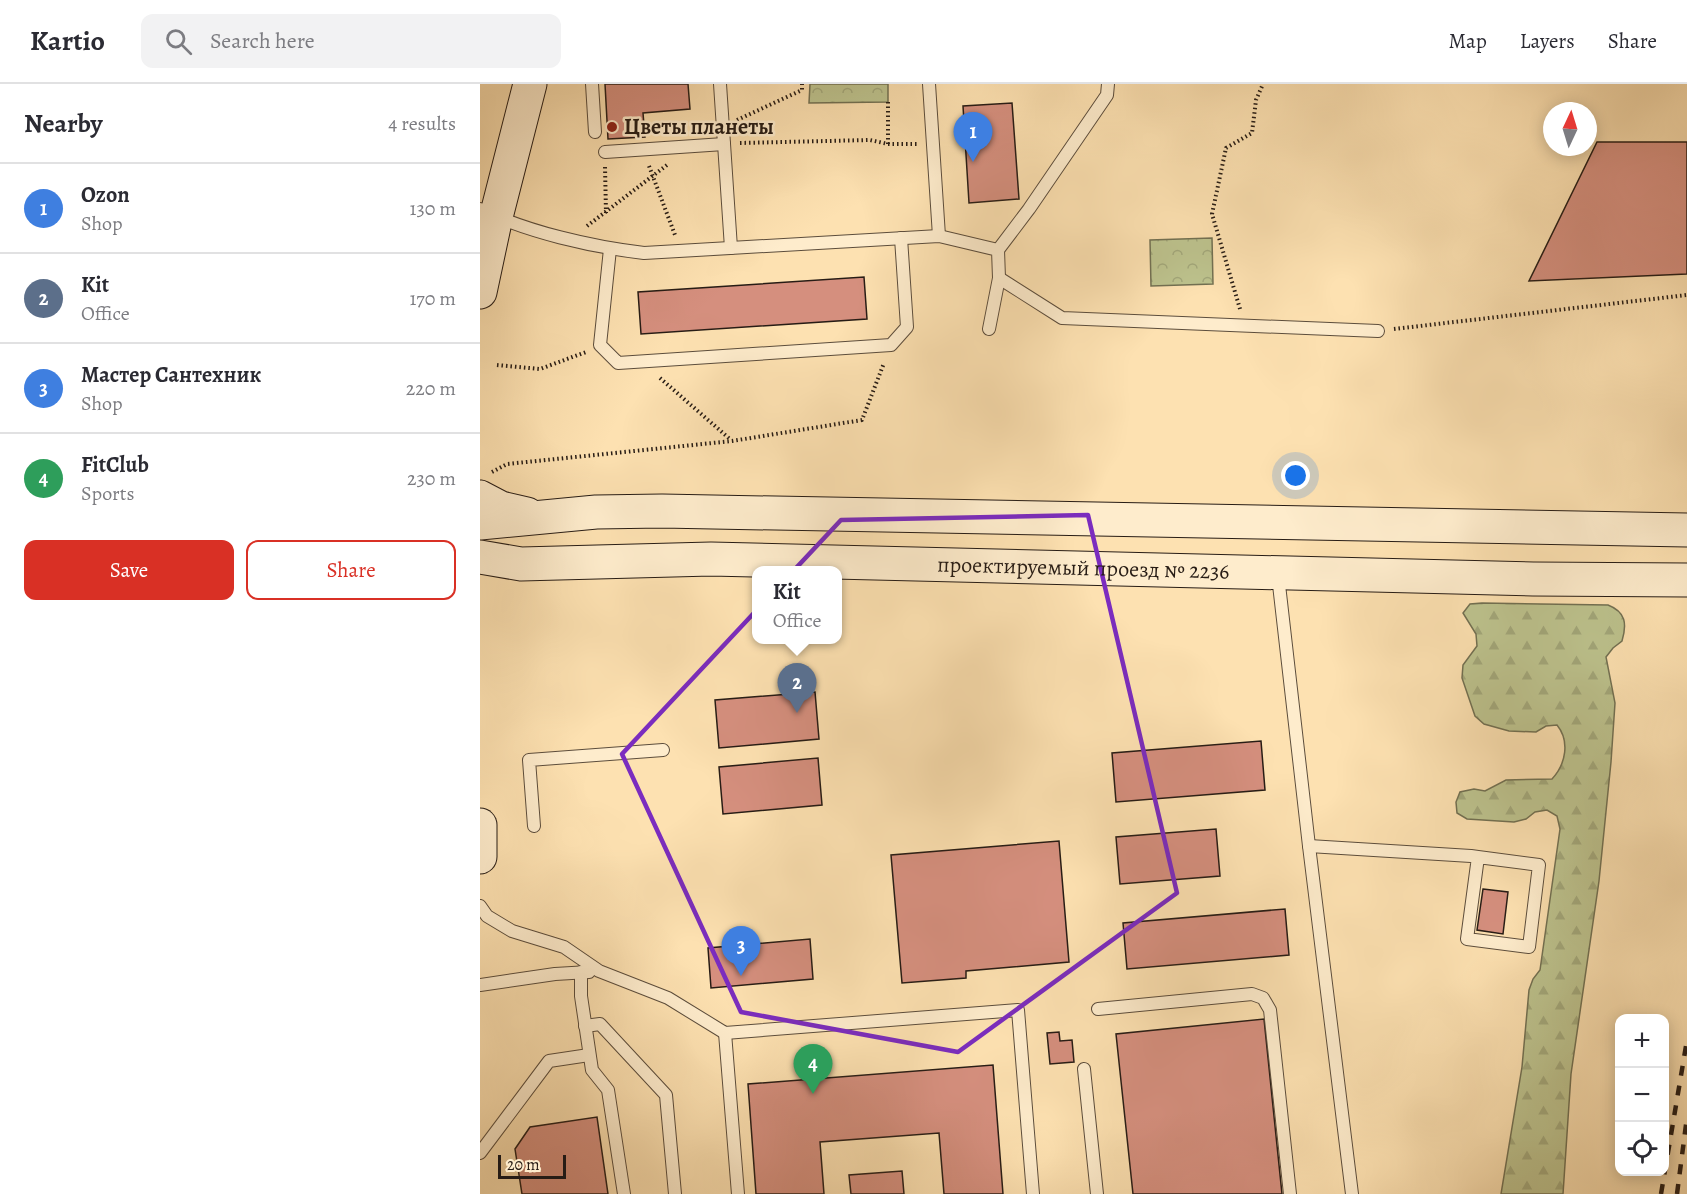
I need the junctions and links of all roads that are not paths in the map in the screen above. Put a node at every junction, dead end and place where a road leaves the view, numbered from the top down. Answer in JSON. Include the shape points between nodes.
{"nodes":[{"id":1,"x":530,"y":84,"type":"edge"},
{"id":2,"x":592,"y":84,"type":"edge"},
{"id":3,"x":720,"y":84,"type":"edge"},
{"id":4,"x":929,"y":84,"type":"edge"},
{"id":5,"x":1108,"y":84,"type":"edge"},
{"id":6,"x":595,"y":132,"type":"dead end"},
{"id":7,"x":724,"y":144,"type":"junction"},
{"id":8,"x":605,"y":152,"type":"road end"},
{"id":9,"x":488,"y":213,"type":"edge"},
{"id":10,"x":939,"y":236,"type":"junction"},
{"id":11,"x":901,"y":238,"type":"junction"},
{"id":12,"x":731,"y":248,"type":"junction"},
{"id":13,"x":610,"y":249,"type":"junction"},
{"id":14,"x":998,"y":250,"type":"junction"},
{"id":15,"x":480,"y":269,"type":"edge"},
{"id":16,"x":999,"y":278,"type":"junction"},
{"id":17,"x":480,"y":292,"type":"edge"},
{"id":18,"x":989,"y":329,"type":"dead end"},
{"id":19,"x":1378,"y":331,"type":"road end"},
{"id":20,"x":485,"y":485,"type":"edge"},
{"id":21,"x":538,"y":517,"type":"junction"},
{"id":22,"x":480,"y":524,"type":"edge"},
{"id":23,"x":1687,"y":530,"type":"edge"},
{"id":24,"x":480,"y":557,"type":"edge"},
{"id":25,"x":521,"y":564,"type":"junction"},
{"id":26,"x":1278,"y":573,"type":"junction"},
{"id":27,"x":480,"y":575,"type":"edge"},
{"id":28,"x":1687,"y":580,"type":"edge"},
{"id":29,"x":663,"y":750,"type":"dead end"},
{"id":30,"x":480,"y":825,"type":"edge"},
{"id":31,"x":534,"y":826,"type":"dead end"},
{"id":32,"x":1309,"y":846,"type":"junction"},
{"id":33,"x":480,"y":857,"type":"edge"},
{"id":34,"x":1478,"y":857,"type":"junction"},
{"id":35,"x":480,"y":906,"type":"edge"},
{"id":36,"x":599,"y":971,"type":"junction"},
{"id":37,"x":580,"y":972,"type":"junction"},
{"id":38,"x":480,"y":985,"type":"edge"},
{"id":39,"x":1098,"y":1009,"type":"dead end"},
{"id":40,"x":585,"y":1026,"type":"junction"},
{"id":41,"x":725,"y":1033,"type":"junction"},
{"id":42,"x":590,"y":1055,"type":"junction"},
{"id":43,"x":1084,"y":1069,"type":"dead end"},
{"id":44,"x":480,"y":1153,"type":"edge"},
{"id":45,"x":624,"y":1194,"type":"edge"},
{"id":46,"x":675,"y":1194,"type":"edge"},
{"id":47,"x":738,"y":1194,"type":"edge"},
{"id":48,"x":1033,"y":1194,"type":"edge"},
{"id":49,"x":1097,"y":1194,"type":"edge"},
{"id":50,"x":1290,"y":1194,"type":"edge"},
{"id":51,"x":1352,"y":1194,"type":"edge"}],
"edges":[{"from":1,"to":9,"type":"main road"},
{"from":2,"to":6,"type":"lane"},
{"from":3,"to":7,"type":"lane"},
{"from":4,"to":10,"type":"lane"},
{"from":5,"to":14,"type":"lane","via":[[1107,95]]},
{"from":7,"to":8,"type":"lane"},
{"from":7,"to":12,"type":"lane"},
{"from":9,"to":13,"type":"lane"},
{"from":9,"to":15,"type":"main road"},
{"from":9,"to":17,"type":"main road"},
{"from":10,"to":11,"type":"lane"},
{"from":10,"to":14,"type":"lane"},
{"from":11,"to":12,"type":"lane"},
{"from":11,"to":13,"type":"lane","via":[[907,327],[891,345],[618,363],[600,345]]},
{"from":12,"to":13,"type":"lane","via":[[644,253]]},
{"from":14,"to":16,"type":"lane"},
{"from":16,"to":18,"type":"lane"},
{"from":16,"to":19,"type":"lane","via":[[1062,318]]},
{"from":20,"to":21,"type":"main road","via":[[501,508]]},
{"from":21,"to":22,"type":"main road"},
{"from":21,"to":23,"type":"main road","via":[[662,511]]},
{"from":24,"to":25,"type":"main road","name":"проектируемый проезд № 2236"},
{"from":25,"to":26,"type":"main road","name":"проектируемый проезд № 2236","via":[[711,559]]},
{"from":25,"to":27,"type":"main road"},
{"from":26,"to":28,"type":"main road","name":"проектируемый проезд № 2236"},
{"from":26,"to":32,"type":"lane"},
{"from":29,"to":31,"type":"lane","via":[[529,760]]},
{"from":30,"to":33,"type":"main road"},
{"from":32,"to":34,"type":"lane"},
{"from":32,"to":51,"type":"lane"},
{"from":34,"to":34,"type":"lane","via":[[1539,865],[1529,946],[1467,939]]},
{"from":35,"to":36,"type":"lane","via":[[487,916],[512,932],[564,947]]},
{"from":36,"to":37,"type":"lane"},
{"from":36,"to":41,"type":"lane","via":[[668,998]]},
{"from":37,"to":38,"type":"lane"},
{"from":37,"to":40,"type":"lane"},
{"from":39,"to":50,"type":"lane","via":[[1252,994],[1263,998],[1270,1010]]},
{"from":40,"to":42,"type":"lane"},
{"from":40,"to":46,"type":"lane","via":[[600,1024],[666,1095]]},
{"from":41,"to":47,"type":"lane"},
{"from":41,"to":48,"type":"lane","via":[[1018,1010]]},
{"from":42,"to":44,"type":"lane","via":[[549,1061]]},
{"from":42,"to":45,"type":"lane","via":[[592,1070],[608,1090]]},
{"from":43,"to":49,"type":"lane"}]}
